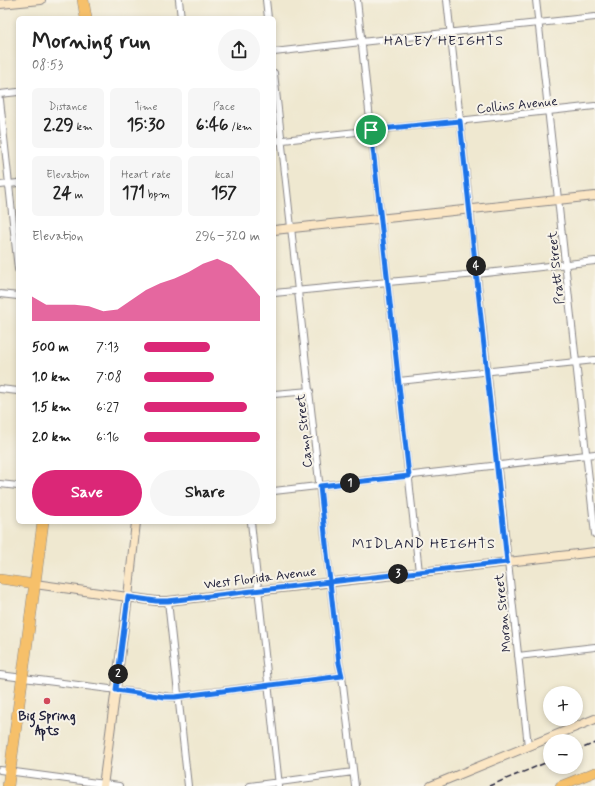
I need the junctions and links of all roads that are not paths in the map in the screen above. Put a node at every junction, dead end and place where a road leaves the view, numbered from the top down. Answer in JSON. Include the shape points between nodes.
{"nodes":[{"id":1,"x":41,"y":0,"type":"edge"},
{"id":2,"x":83,"y":0,"type":"edge"},
{"id":3,"x":179,"y":0,"type":"edge"},
{"id":4,"x":266,"y":0,"type":"edge"},
{"id":5,"x":357,"y":0,"type":"edge"},
{"id":6,"x":447,"y":0,"type":"edge"},
{"id":7,"x":536,"y":0,"type":"edge"},
{"id":8,"x":0,"y":4,"type":"edge"},
{"id":9,"x":86,"y":16,"type":"edge"},
{"id":10,"x":181,"y":16,"type":"edge"},
{"id":11,"x":268,"y":16,"type":"edge"},
{"id":12,"x":595,"y":17,"type":"edge"},
{"id":13,"x":538,"y":23,"type":"junction"},
{"id":14,"x":451,"y":32,"type":"junction"},
{"id":15,"x":361,"y":42,"type":"junction"},
{"id":16,"x":276,"y":52,"type":"edge"},
{"id":17,"x":276,"y":89,"type":"edge"},
{"id":18,"x":16,"y":92,"type":"edge"},
{"id":19,"x":0,"y":94,"type":"edge"},
{"id":20,"x":0,"y":100,"type":"edge"},
{"id":21,"x":595,"y":106,"type":"edge"},
{"id":22,"x":549,"y":111,"type":"junction"},
{"id":23,"x":460,"y":121,"type":"junction"},
{"id":24,"x":371,"y":130,"type":"junction"},
{"id":25,"x":282,"y":140,"type":"junction"},
{"id":26,"x":276,"y":141,"type":"edge"},
{"id":27,"x":16,"y":183,"type":"edge"},
{"id":28,"x":9,"y":184,"type":"junction"},
{"id":29,"x":0,"y":185,"type":"edge"},
{"id":30,"x":595,"y":196,"type":"edge"},
{"id":31,"x":559,"y":200,"type":"junction"},
{"id":32,"x":470,"y":209,"type":"junction"},
{"id":33,"x":381,"y":219,"type":"junction"},
{"id":34,"x":291,"y":228,"type":"junction"},
{"id":35,"x":276,"y":230,"type":"edge"},
{"id":36,"x":16,"y":250,"type":"edge"},
{"id":37,"x":595,"y":260,"type":"edge"},
{"id":38,"x":566,"y":264,"type":"junction"},
{"id":39,"x":477,"y":274,"type":"junction"},
{"id":40,"x":388,"y":282,"type":"junction"},
{"id":41,"x":299,"y":291,"type":"junction"},
{"id":42,"x":276,"y":293,"type":"edge"},
{"id":43,"x":0,"y":294,"type":"edge"},
{"id":44,"x":16,"y":296,"type":"edge"},
{"id":45,"x":595,"y":360,"type":"edge"},
{"id":46,"x":576,"y":362,"type":"junction"},
{"id":47,"x":487,"y":371,"type":"junction"},
{"id":48,"x":399,"y":381,"type":"junction"},
{"id":49,"x":0,"y":389,"type":"edge"},
{"id":50,"x":16,"y":391,"type":"edge"},
{"id":51,"x":310,"y":391,"type":"junction"},
{"id":52,"x":276,"y":394,"type":"edge"},
{"id":53,"x":595,"y":454,"type":"edge"},
{"id":54,"x":586,"y":455,"type":"junction"},
{"id":55,"x":497,"y":466,"type":"junction"},
{"id":56,"x":409,"y":476,"type":"junction"},
{"id":57,"x":0,"y":484,"type":"edge"},
{"id":58,"x":16,"y":486,"type":"edge"},
{"id":59,"x":320,"y":486,"type":"junction"},
{"id":60,"x":276,"y":491,"type":"edge"},
{"id":61,"x":43,"y":524,"type":"edge"},
{"id":62,"x":136,"y":524,"type":"edge"},
{"id":63,"x":251,"y":524,"type":"edge"},
{"id":64,"x":595,"y":534,"type":"edge"},
{"id":65,"x":595,"y":552,"type":"edge"},
{"id":66,"x":507,"y":562,"type":"junction"},
{"id":67,"x":419,"y":572,"type":"junction"},
{"id":68,"x":0,"y":579,"type":"edge"},
{"id":69,"x":330,"y":582,"type":"junction"},
{"id":70,"x":35,"y":584,"type":"junction"},
{"id":71,"x":258,"y":590,"type":"junction"},
{"id":72,"x":128,"y":597,"type":"junction"},
{"id":73,"x":168,"y":601,"type":"junction"},
{"id":74,"x":595,"y":647,"type":"edge"},
{"id":75,"x":518,"y":656,"type":"junction"},
{"id":76,"x":0,"y":675,"type":"edge"},
{"id":77,"x":342,"y":676,"type":"junction"},
{"id":78,"x":22,"y":678,"type":"junction"},
{"id":79,"x":268,"y":685,"type":"junction"},
{"id":80,"x":116,"y":690,"type":"junction"},
{"id":81,"x":178,"y":696,"type":"junction"},
{"id":82,"x":595,"y":719,"type":"edge"},
{"id":83,"x":528,"y":746,"type":"junction"},
{"id":84,"x":5,"y":770,"type":"edge"},
{"id":85,"x":353,"y":772,"type":"junction"},
{"id":86,"x":595,"y":772,"type":"edge"},
{"id":87,"x":279,"y":784,"type":"edge"},
{"id":88,"x":103,"y":785,"type":"edge"},
{"id":89,"x":8,"y":786,"type":"edge"},
{"id":90,"x":119,"y":786,"type":"edge"},
{"id":91,"x":188,"y":786,"type":"edge"},
{"id":92,"x":250,"y":786,"type":"edge"},
{"id":93,"x":355,"y":786,"type":"edge"},
{"id":94,"x":431,"y":786,"type":"edge"},
{"id":95,"x":560,"y":786,"type":"edge"}],
"edges":[{"from":1,"to":8,"type":"street"},
{"from":2,"to":9,"type":"highway"},
{"from":3,"to":10,"type":"street"},
{"from":4,"to":11,"type":"street"},
{"from":5,"to":15,"type":"street"},
{"from":6,"to":14,"type":"street","name":"Moran Street"},
{"from":7,"to":13,"type":"street","name":"Pratt Street"},
{"from":12,"to":13,"type":"street"},
{"from":13,"to":14,"type":"street"},
{"from":13,"to":22,"type":"street","name":"Pratt Street"},
{"from":14,"to":15,"type":"street"},
{"from":14,"to":23,"type":"street","name":"Moran Street"},
{"from":15,"to":16,"type":"street"},
{"from":15,"to":24,"type":"street"},
{"from":17,"to":25,"type":"street","name":"Camp Street"},
{"from":18,"to":19,"type":"street"},
{"from":20,"to":28,"type":"street"},
{"from":21,"to":22,"type":"street","name":"Collins Avenue"},
{"from":22,"to":23,"type":"street","name":"Collins Avenue"},
{"from":22,"to":31,"type":"street","name":"Pratt Street"},
{"from":23,"to":24,"type":"street","name":"Collins Avenue"},
{"from":23,"to":32,"type":"street","name":"Moran Street"},
{"from":24,"to":25,"type":"street","name":"Collins Avenue"},
{"from":24,"to":33,"type":"street"},
{"from":25,"to":26,"type":"street","name":"Collins Avenue"},
{"from":25,"to":34,"type":"street","name":"Camp Street"},
{"from":27,"to":28,"type":"street"},
{"from":28,"to":29,"type":"street"},
{"from":28,"to":36,"type":"street"},
{"from":30,"to":31,"type":"street"},
{"from":31,"to":32,"type":"street"},
{"from":31,"to":38,"type":"street","name":"Pratt Street"},
{"from":32,"to":33,"type":"street"},
{"from":32,"to":39,"type":"street","name":"Moran Street"},
{"from":33,"to":34,"type":"street"},
{"from":33,"to":40,"type":"street"},
{"from":34,"to":35,"type":"street"},
{"from":34,"to":41,"type":"street","name":"Camp Street"},
{"from":37,"to":38,"type":"street"},
{"from":38,"to":39,"type":"street"},
{"from":38,"to":46,"type":"street","name":"Pratt Street"},
{"from":39,"to":40,"type":"street"},
{"from":39,"to":47,"type":"street","name":"Moran Street"},
{"from":40,"to":41,"type":"street"},
{"from":40,"to":48,"type":"street"},
{"from":41,"to":42,"type":"street"},
{"from":41,"to":51,"type":"street","name":"Camp Street"},
{"from":43,"to":44,"type":"street"},
{"from":45,"to":46,"type":"street"},
{"from":46,"to":47,"type":"street"},
{"from":46,"to":54,"type":"street","name":"Pratt Street"},
{"from":47,"to":48,"type":"street"},
{"from":47,"to":55,"type":"street","name":"Moran Street"},
{"from":48,"to":56,"type":"street"},
{"from":49,"to":50,"type":"street"},
{"from":51,"to":52,"type":"street"},
{"from":51,"to":59,"type":"street","name":"Camp Street"},
{"from":53,"to":54,"type":"street"},
{"from":54,"to":55,"type":"street"},
{"from":54,"to":64,"type":"street","name":"Pratt Street"},
{"from":55,"to":56,"type":"street"},
{"from":55,"to":66,"type":"street","name":"Moran Street"},
{"from":56,"to":59,"type":"street"},
{"from":56,"to":67,"type":"street"},
{"from":57,"to":58,"type":"street"},
{"from":59,"to":60,"type":"street"},
{"from":59,"to":69,"type":"street","name":"Camp Street"},
{"from":61,"to":70,"type":"highway"},
{"from":62,"to":72,"type":"street"},
{"from":63,"to":71,"type":"street"},
{"from":65,"to":66,"type":"street","name":"West Florida Avenue"},
{"from":66,"to":67,"type":"street","name":"West Florida Avenue"},
{"from":66,"to":75,"type":"street","name":"Moran Street"},
{"from":67,"to":69,"type":"street","name":"West Florida Avenue"},
{"from":68,"to":70,"type":"main road","name":"West Florida Avenue"},
{"from":69,"to":71,"type":"street","name":"West Florida Avenue"},
{"from":69,"to":77,"type":"street","name":"Camp Street"},
{"from":70,"to":72,"type":"street","name":"West Florida Avenue"},
{"from":70,"to":78,"type":"highway"},
{"from":71,"to":73,"type":"street","name":"West Florida Avenue"},
{"from":71,"to":79,"type":"street"},
{"from":72,"to":73,"type":"street","name":"West Florida Avenue"},
{"from":72,"to":80,"type":"street"},
{"from":73,"to":81,"type":"street"},
{"from":74,"to":75,"type":"street"},
{"from":75,"to":83,"type":"street","name":"Moran Street"},
{"from":76,"to":78,"type":"street"},
{"from":77,"to":79,"type":"street"},
{"from":77,"to":85,"type":"street","name":"Camp Street"},
{"from":78,"to":80,"type":"street"},
{"from":78,"to":84,"type":"highway"},
{"from":79,"to":81,"type":"street"},
{"from":79,"to":87,"type":"street"},
{"from":80,"to":81,"type":"street","via":[[165,697]]},
{"from":80,"to":88,"type":"street"},
{"from":81,"to":91,"type":"street"},
{"from":82,"to":83,"type":"street"},
{"from":83,"to":94,"type":"street"},
{"from":84,"to":88,"type":"street"},
{"from":84,"to":89,"type":"highway"},
{"from":85,"to":87,"type":"street"},
{"from":85,"to":93,"type":"street","name":"Camp Street"},
{"from":86,"to":95,"type":"main road"},
{"from":87,"to":92,"type":"street"},
{"from":88,"to":90,"type":"street"}]}
